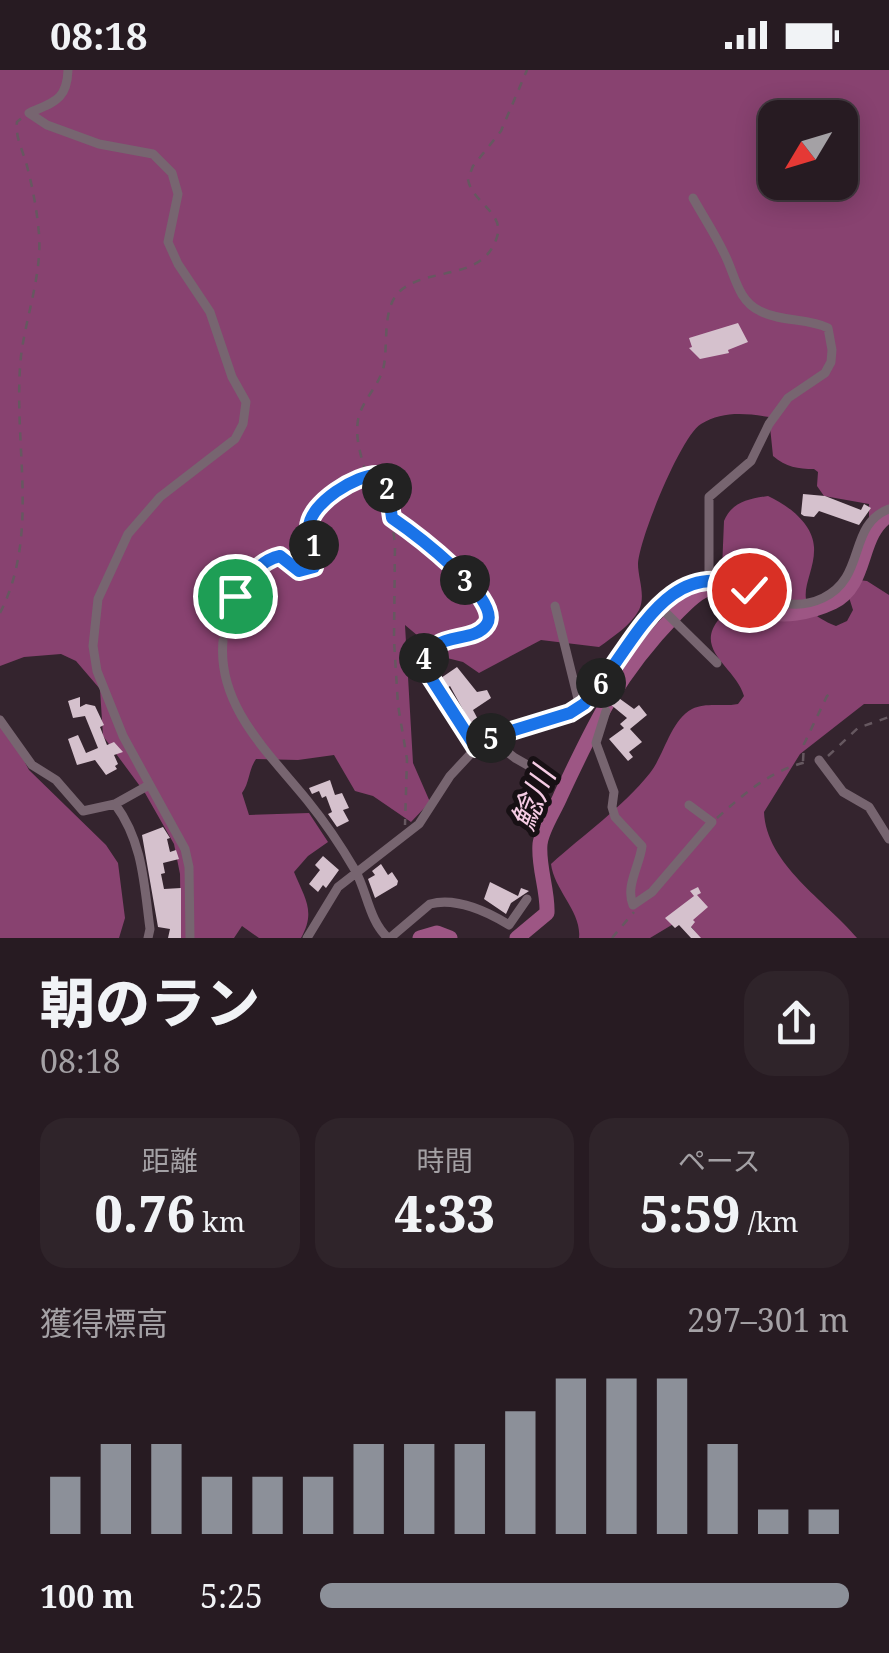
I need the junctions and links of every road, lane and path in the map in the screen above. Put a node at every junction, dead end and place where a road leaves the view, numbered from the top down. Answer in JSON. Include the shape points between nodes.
{"nodes":[{"id":1,"x":68,"y":70,"type":"edge"},
{"id":2,"x":527,"y":70,"type":"edge"},
{"id":3,"x":30,"y":113,"type":"junction"},
{"id":4,"x":693,"y":198,"type":"dead end"},
{"id":5,"x":366,"y":475,"type":"junction"},
{"id":6,"x":889,"y":509,"type":"edge"},
{"id":7,"x":392,"y":518,"type":"junction"},
{"id":8,"x":709,"y":579,"type":"junction"},
{"id":9,"x":554,"y":606,"type":"dead end"},
{"id":10,"x":659,"y":606,"type":"junction"},
{"id":11,"x":0,"y":613,"type":"edge"},
{"id":12,"x":223,"y":641,"type":"joint"},
{"id":13,"x":420,"y":661,"type":"joint"},
{"id":14,"x":716,"y":664,"type":"dead end"},
{"id":15,"x":834,"y":691,"type":"dead end"},
{"id":16,"x":580,"y":707,"type":"junction"},
{"id":17,"x":606,"y":710,"type":"dead end"},
{"id":18,"x":889,"y":716,"type":"edge"},
{"id":19,"x":0,"y":720,"type":"edge"},
{"id":20,"x":490,"y":739,"type":"junction"},
{"id":21,"x":476,"y":748,"type":"junction"},
{"id":22,"x":819,"y":760,"type":"junction"},
{"id":23,"x":804,"y":762,"type":"junction"},
{"id":24,"x":545,"y":775,"type":"dead end"},
{"id":25,"x":150,"y":785,"type":"junction"},
{"id":26,"x":114,"y":804,"type":"junction"},
{"id":27,"x":689,"y":805,"type":"dead end"},
{"id":28,"x":712,"y":822,"type":"junction"},
{"id":29,"x":404,"y":836,"type":"junction"},
{"id":30,"x":889,"y":839,"type":"edge"},
{"id":31,"x":356,"y":872,"type":"junction"},
{"id":32,"x":652,"y":892,"type":"junction"},
{"id":33,"x":528,"y":899,"type":"dead end"},
{"id":34,"x":148,"y":938,"type":"edge"},
{"id":35,"x":190,"y":938,"type":"edge"},
{"id":36,"x":307,"y":938,"type":"edge"},
{"id":37,"x":389,"y":938,"type":"edge"},
{"id":38,"x":612,"y":938,"type":"edge"}],
"edges":[{"from":1,"to":3,"type":"street","via":[[61,96]]},
{"from":2,"to":5,"type":"path","via":[[501,131],[468,179],[498,222],[490,250],[459,272],[416,281],[394,298],[379,381],[358,420]]},
{"from":3,"to":11,"type":"path","via":[[16,130],[40,240],[21,357],[24,523],[12,589]]},
{"from":3,"to":25,"type":"street","via":[[99,144],[153,154],[172,173],[178,194],[168,242],[210,312],[246,402],[243,424],[226,450],[160,497],[128,534],[98,599],[98,671]]},
{"from":4,"to":8,"type":"street","via":[[746,302],[761,312],[820,324],[832,338],[825,373],[788,398],[751,461],[710,497]]},
{"from":5,"to":7,"type":"path","via":[[384,480]]},
{"from":5,"to":12,"type":"path","via":[[347,483],[313,517],[314,567],[299,571],[272,557],[248,576]]},
{"from":6,"to":8,"type":"street","via":[[874,515],[844,582],[824,598],[781,604]]},
{"from":7,"to":13,"type":"path","via":[[476,590],[490,616],[478,632],[435,646]]},
{"from":7,"to":29,"type":"path"},
{"from":8,"to":10,"type":"street"},
{"from":9,"to":16,"type":"street"},
{"from":10,"to":14,"type":"street"},
{"from":10,"to":16,"type":"street"},
{"from":12,"to":31,"type":"street","via":[[232,700]]},
{"from":13,"to":21,"type":"street"},
{"from":15,"to":23,"type":"path","via":[[804,744]]},
{"from":16,"to":20,"type":"street"},
{"from":17,"to":32,"type":"street","via":[[596,743],[614,792],[612,806],[642,846],[629,899],[637,905]]},
{"from":18,"to":22,"type":"path","via":[[858,728]]},
{"from":19,"to":26,"type":"street","via":[[32,766],[56,780],[82,811]]},
{"from":20,"to":21,"type":"street"},
{"from":20,"to":24,"type":"street"},
{"from":21,"to":29,"type":"street"},
{"from":22,"to":23,"type":"path"},
{"from":22,"to":30,"type":"street","via":[[843,792],[870,807]]},
{"from":23,"to":28,"type":"path","via":[[765,778]]},
{"from":25,"to":26,"type":"street"},
{"from":25,"to":35,"type":"street","via":[[185,849]]},
{"from":26,"to":34,"type":"street","via":[[139,849]]},
{"from":27,"to":28,"type":"street"},
{"from":28,"to":32,"type":"street"},
{"from":29,"to":31,"type":"street"},
{"from":31,"to":36,"type":"street","via":[[338,887]]},
{"from":31,"to":37,"type":"street"},
{"from":32,"to":38,"type":"path"},
{"from":33,"to":37,"type":"street","via":[[510,925],[482,910],[430,904]]}]}
